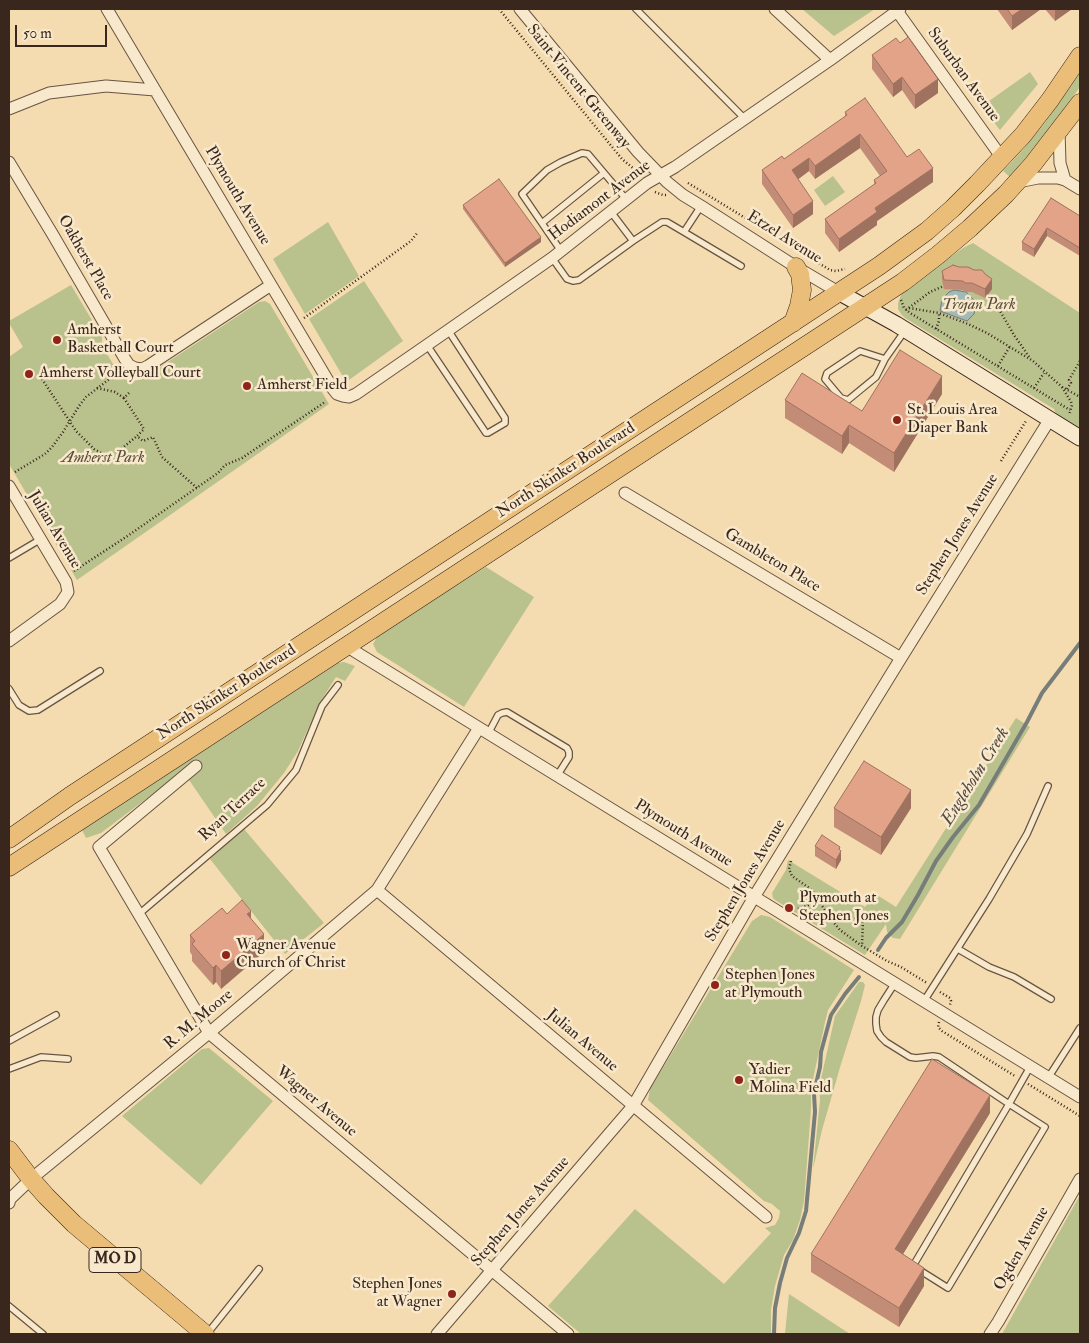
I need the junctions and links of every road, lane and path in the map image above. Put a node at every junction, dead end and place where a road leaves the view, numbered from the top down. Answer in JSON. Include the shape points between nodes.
{"nodes":[{"id":1,"x":108,"y":9,"type":"edge"},
{"id":2,"x":499,"y":9,"type":"edge"},
{"id":3,"x":520,"y":9,"type":"edge"},
{"id":4,"x":636,"y":9,"type":"edge"},
{"id":5,"x":775,"y":9,"type":"edge"},
{"id":6,"x":898,"y":10,"type":"edge"},
{"id":7,"x":1080,"y":56,"type":"edge"},
{"id":8,"x":830,"y":60,"type":"junction"},
{"id":9,"x":155,"y":90,"type":"junction"},
{"id":10,"x":1080,"y":103,"type":"edge"},
{"id":11,"x":9,"y":109,"type":"edge"},
{"id":12,"x":744,"y":118,"type":"junction"},
{"id":13,"x":1060,"y":130,"type":"junction"},
{"id":14,"x":1002,"y":158,"type":"junction"},
{"id":15,"x":9,"y":162,"type":"edge"},
{"id":16,"x":604,"y":173,"type":"junction"},
{"id":17,"x":660,"y":175,"type":"junction"},
{"id":18,"x":643,"y":178,"type":"dead end"},
{"id":19,"x":1065,"y":180,"type":"junction"},
{"id":20,"x":685,"y":181,"type":"dead end"},
{"id":21,"x":1016,"y":182,"type":"junction"},
{"id":22,"x":651,"y":188,"type":"dead end"},
{"id":23,"x":1080,"y":189,"type":"edge"},
{"id":24,"x":669,"y":194,"type":"dead end"},
{"id":25,"x":626,"y":199,"type":"junction"},
{"id":26,"x":701,"y":206,"type":"junction"},
{"id":27,"x":611,"y":212,"type":"junction"},
{"id":28,"x":542,"y":223,"type":"junction"},
{"id":29,"x":418,"y":232,"type":"dead end"},
{"id":30,"x":684,"y":232,"type":"junction"},
{"id":31,"x":633,"y":241,"type":"junction"},
{"id":32,"x":556,"y":254,"type":"junction"},
{"id":33,"x":741,"y":266,"type":"dead end"},
{"id":34,"x":851,"y":266,"type":"dead end"},
{"id":35,"x":796,"y":267,"type":"junction"},
{"id":36,"x":953,"y":284,"type":"edge"},
{"id":37,"x":271,"y":285,"type":"junction"},
{"id":38,"x":978,"y":289,"type":"edge"},
{"id":39,"x":840,"y":292,"type":"junction"},
{"id":40,"x":899,"y":299,"type":"dead end"},
{"id":41,"x":866,"y":307,"type":"junction"},
{"id":42,"x":908,"y":309,"type":"junction"},
{"id":43,"x":939,"y":313,"type":"junction"},
{"id":44,"x":793,"y":323,"type":"junction"},
{"id":45,"x":294,"y":325,"type":"junction"},
{"id":46,"x":936,"y":329,"type":"junction"},
{"id":47,"x":448,"y":330,"type":"junction"},
{"id":48,"x":905,"y":330,"type":"junction"},
{"id":49,"x":427,"y":345,"type":"junction"},
{"id":50,"x":1010,"y":346,"type":"junction"},
{"id":51,"x":885,"y":359,"type":"junction"},
{"id":52,"x":1033,"y":361,"type":"junction"},
{"id":53,"x":1080,"y":361,"type":"edge"},
{"id":54,"x":998,"y":366,"type":"junction"},
{"id":55,"x":45,"y":368,"type":"dead end"},
{"id":56,"x":1044,"y":372,"type":"junction"},
{"id":57,"x":116,"y":374,"type":"dead end"},
{"id":58,"x":1062,"y":387,"type":"junction"},
{"id":59,"x":97,"y":388,"type":"junction"},
{"id":60,"x":1034,"y":388,"type":"junction"},
{"id":61,"x":1067,"y":389,"type":"junction"},
{"id":62,"x":129,"y":393,"type":"dead end"},
{"id":63,"x":343,"y":396,"type":"joint"},
{"id":64,"x":1080,"y":397,"type":"edge"},
{"id":65,"x":124,"y":398,"type":"junction"},
{"id":66,"x":325,"y":402,"type":"dead end"},
{"id":67,"x":139,"y":412,"type":"dead end"},
{"id":68,"x":135,"y":415,"type":"junction"},
{"id":69,"x":1050,"y":419,"type":"junction"},
{"id":70,"x":70,"y":421,"type":"junction"},
{"id":71,"x":1026,"y":422,"type":"dead end"},
{"id":72,"x":137,"y":436,"type":"junction"},
{"id":73,"x":1080,"y":438,"type":"edge"},
{"id":74,"x":1001,"y":461,"type":"dead end"},
{"id":75,"x":16,"y":472,"type":"dead end"},
{"id":76,"x":9,"y":486,"type":"edge"},
{"id":77,"x":197,"y":488,"type":"junction"},
{"id":78,"x":625,"y":493,"type":"dead end"},
{"id":79,"x":40,"y":540,"type":"junction"},
{"id":80,"x":9,"y":558,"type":"edge"},
{"id":81,"x":74,"y":571,"type":"dead end"},
{"id":82,"x":9,"y":641,"type":"edge"},
{"id":83,"x":346,"y":646,"type":"junction"},
{"id":84,"x":901,"y":658,"type":"junction"},
{"id":85,"x":100,"y":671,"type":"dead end"},
{"id":86,"x":338,"y":685,"type":"dead end"},
{"id":87,"x":9,"y":689,"type":"edge"},
{"id":88,"x":483,"y":731,"type":"junction"},
{"id":89,"x":196,"y":766,"type":"dead end"},
{"id":90,"x":557,"y":776,"type":"junction"},
{"id":91,"x":1048,"y":786,"type":"dead end"},
{"id":92,"x":9,"y":839,"type":"edge"},
{"id":93,"x":795,"y":854,"type":"dead end"},
{"id":94,"x":9,"y":867,"type":"edge"},
{"id":95,"x":377,"y":890,"type":"junction"},
{"id":96,"x":754,"y":897,"type":"junction"},
{"id":97,"x":819,"y":901,"type":"junction"},
{"id":98,"x":795,"y":911,"type":"dead end"},
{"id":99,"x":827,"y":912,"type":"junction"},
{"id":100,"x":139,"y":914,"type":"junction"},
{"id":101,"x":862,"y":946,"type":"junction"},
{"id":102,"x":958,"y":949,"type":"junction"},
{"id":103,"x":895,"y":983,"type":"junction"},
{"id":104,"x":928,"y":984,"type":"dead end"},
{"id":105,"x":939,"y":991,"type":"dead end"},
{"id":106,"x":1051,"y":999,"type":"dead end"},
{"id":107,"x":924,"y":1001,"type":"junction"},
{"id":108,"x":948,"y":1007,"type":"dead end"},
{"id":109,"x":56,"y":1014,"type":"dead end"},
{"id":110,"x":939,"y":1022,"type":"dead end"},
{"id":111,"x":1080,"y":1028,"type":"edge"},
{"id":112,"x":209,"y":1034,"type":"junction"},
{"id":113,"x":9,"y":1041,"type":"edge"},
{"id":114,"x":68,"y":1059,"type":"dead end"},
{"id":115,"x":1030,"y":1066,"type":"junction"},
{"id":116,"x":9,"y":1069,"type":"edge"},
{"id":117,"x":1014,"y":1075,"type":"dead end"},
{"id":118,"x":1048,"y":1078,"type":"junction"},
{"id":119,"x":1030,"y":1085,"type":"dead end"},
{"id":120,"x":1080,"y":1098,"type":"edge"},
{"id":121,"x":1010,"y":1104,"type":"junction"},
{"id":122,"x":633,"y":1106,"type":"junction"},
{"id":123,"x":1080,"y":1116,"type":"edge"},
{"id":124,"x":9,"y":1150,"type":"edge"},
{"id":125,"x":1080,"y":1178,"type":"edge"},
{"id":126,"x":31,"y":1180,"type":"junction"},
{"id":127,"x":9,"y":1203,"type":"edge"},
{"id":128,"x":766,"y":1217,"type":"dead end"},
{"id":129,"x":259,"y":1269,"type":"dead end"},
{"id":130,"x":492,"y":1271,"type":"junction"},
{"id":131,"x":9,"y":1306,"type":"edge"},
{"id":132,"x":43,"y":1334,"type":"edge"},
{"id":133,"x":206,"y":1334,"type":"edge"},
{"id":134,"x":437,"y":1334,"type":"edge"},
{"id":135,"x":568,"y":1334,"type":"edge"},
{"id":136,"x":990,"y":1334,"type":"edge"}],
"edges":[{"from":1,"to":9,"type":"street","name":"Plymouth Avenue"},
{"from":2,"to":18,"type":"path","name":"Saint Vincent Greenway","via":[[622,159]]},
{"from":3,"to":17,"type":"street","name":"Etzel Avenue"},
{"from":4,"to":12,"type":"lane"},
{"from":5,"to":8,"type":"street"},
{"from":6,"to":8,"type":"street","name":"Hodiamont Avenue"},
{"from":6,"to":14,"type":"street","name":"Suburban Avenue"},
{"from":7,"to":14,"type":"main road","name":"North Skinker Boulevard","via":[[1050,100]]},
{"from":8,"to":12,"type":"street","name":"Hodiamont Avenue"},
{"from":9,"to":11,"type":"street","via":[[106,86],[49,93]]},
{"from":9,"to":37,"type":"street","name":"Plymouth Avenue"},
{"from":10,"to":13,"type":"main road","name":"North Skinker Boulevard"},
{"from":12,"to":17,"type":"street","name":"Hodiamont Avenue"},
{"from":13,"to":19,"type":"street","via":[[1060,163]]},
{"from":13,"to":21,"type":"main road","name":"North Skinker Boulevard"},
{"from":14,"to":39,"type":"main road","name":"North Skinker Boulevard","via":[[927,230]]},
{"from":15,"to":37,"type":"street","name":"Oakherst Place","via":[[125,360],[135,368],[148,366]]},
{"from":16,"to":25,"type":"lane"},
{"from":16,"to":28,"type":"lane"},
{"from":16,"to":28,"type":"lane","via":[[588,154],[547,170],[522,194]]},
{"from":17,"to":25,"type":"street","name":"Hodiamont Avenue"},
{"from":17,"to":26,"type":"street","name":"Etzel Avenue"},
{"from":19,"to":21,"type":"street","via":[[1047,178]]},
{"from":19,"to":23,"type":"street"},
{"from":20,"to":34,"type":"path","via":[[830,270]]},
{"from":21,"to":41,"type":"main road","name":"North Skinker Boulevard","via":[[938,255]]},
{"from":22,"to":24,"type":"path","via":[[663,195]]},
{"from":25,"to":27,"type":"street","name":"Hodiamont Avenue"},
{"from":26,"to":30,"type":"lane"},
{"from":26,"to":35,"type":"street","name":"Etzel Avenue"},
{"from":27,"to":31,"type":"lane"},
{"from":27,"to":32,"type":"street","name":"Hodiamont Avenue"},
{"from":28,"to":32,"type":"lane"},
{"from":29,"to":45,"type":"path","via":[[411,241]]},
{"from":30,"to":31,"type":"lane","via":[[662,222]]},
{"from":30,"to":33,"type":"lane"},
{"from":31,"to":32,"type":"lane","via":[[579,280],[567,279]]},
{"from":32,"to":47,"type":"street","name":"Hodiamont Avenue"},
{"from":35,"to":39,"type":"street","name":"Etzel Avenue"},
{"from":35,"to":44,"type":"main road","via":[[802,290]]},
{"from":36,"to":42,"type":"path","via":[[937,288]]},
{"from":37,"to":45,"type":"street","name":"Plymouth Avenue"},
{"from":38,"to":52,"type":"path","via":[[996,304]]},
{"from":39,"to":41,"type":"street","name":"Etzel Avenue"},
{"from":39,"to":44,"type":"main road","name":"North Skinker Boulevard"},
{"from":40,"to":42,"type":"path"},
{"from":41,"to":48,"type":"street","name":"Etzel Avenue"},
{"from":41,"to":83,"type":"main road","name":"North Skinker Boulevard"},
{"from":42,"to":43,"type":"path"},
{"from":42,"to":46,"type":"path"},
{"from":43,"to":46,"type":"path"},
{"from":43,"to":50,"type":"path"},
{"from":44,"to":92,"type":"main road","name":"North Skinker Boulevard"},
{"from":45,"to":63,"type":"street","name":"Plymouth Avenue","via":[[332,389]]},
{"from":46,"to":54,"type":"path"},
{"from":47,"to":49,"type":"street","name":"Hodiamont Avenue"},
{"from":47,"to":49,"type":"lane","via":[[505,418],[505,423],[486,433]]},
{"from":48,"to":51,"type":"lane"},
{"from":48,"to":69,"type":"street","name":"Etzel Avenue"},
{"from":49,"to":63,"type":"street","name":"Hodiamont Avenue","via":[[356,394]]},
{"from":50,"to":52,"type":"path"},
{"from":50,"to":54,"type":"path"},
{"from":51,"to":51,"type":"lane","via":[[876,377],[848,400],[841,398],[825,379],[827,374],[860,351]]},
{"from":52,"to":56,"type":"path"},
{"from":53,"to":61,"type":"path"},
{"from":54,"to":60,"type":"path"},
{"from":55,"to":70,"type":"path","via":[[48,376],[42,379]]},
{"from":56,"to":58,"type":"path"},
{"from":56,"to":60,"type":"path"},
{"from":57,"to":59,"type":"path"},
{"from":58,"to":60,"type":"path","via":[[1071,402],[1070,410]]},
{"from":58,"to":61,"type":"path"},
{"from":59,"to":65,"type":"path","via":[[108,389]]},
{"from":59,"to":70,"type":"path","via":[[86,397]]},
{"from":61,"to":64,"type":"path"},
{"from":62,"to":65,"type":"path"},
{"from":65,"to":68,"type":"path"},
{"from":66,"to":77,"type":"path","via":[[242,458],[226,465]]},
{"from":67,"to":68,"type":"path"},
{"from":68,"to":72,"type":"path","via":[[144,429]]},
{"from":69,"to":73,"type":"street","name":"Etzel Avenue"},
{"from":69,"to":84,"type":"street","name":"Stephen Jones Avenue"},
{"from":70,"to":72,"type":"path","via":[[90,446],[109,456],[119,452]]},
{"from":70,"to":75,"type":"path","via":[[45,454]]},
{"from":71,"to":74,"type":"path"},
{"from":72,"to":77,"type":"path","via":[[143,441],[153,437],[162,457]]},
{"from":76,"to":79,"type":"street","name":"Julian Avenue"},
{"from":77,"to":81,"type":"path"},
{"from":78,"to":84,"type":"street","name":"Gambleton Place"},
{"from":79,"to":80,"type":"lane"},
{"from":79,"to":82,"type":"street","name":"Julian Avenue","via":[[66,582],[68,592],[60,604]]},
{"from":83,"to":88,"type":"street","name":"Plymouth Avenue"},
{"from":83,"to":94,"type":"main road","name":"North Skinker Boulevard"},
{"from":84,"to":96,"type":"street","name":"Stephen Jones Avenue"},
{"from":85,"to":87,"type":"lane","via":[[38,710],[29,712],[19,705]]},
{"from":86,"to":100,"type":"lane","name":"Ryan Terrace","via":[[322,706],[296,770],[267,805]]},
{"from":88,"to":90,"type":"street","name":"Plymouth Avenue"},
{"from":88,"to":90,"type":"lane","via":[[498,715],[507,712],[566,748],[569,757]]},
{"from":88,"to":95,"type":"street","name":"R. M. Moore"},
{"from":89,"to":100,"type":"street","name":"Wagner Avenue","via":[[99,847]]},
{"from":90,"to":96,"type":"street","name":"Plymouth Avenue"},
{"from":91,"to":102,"type":"lane","via":[[1027,834]]},
{"from":93,"to":97,"type":"path","via":[[789,866],[792,876],[812,890]]},
{"from":95,"to":112,"type":"street","name":"R. M. Moore"},
{"from":95,"to":122,"type":"street","name":"Julian Avenue"},
{"from":96,"to":103,"type":"street","name":"Plymouth Avenue"},
{"from":96,"to":122,"type":"street","name":"Stephen Jones Avenue"},
{"from":97,"to":98,"type":"path"},
{"from":97,"to":99,"type":"path"},
{"from":99,"to":101,"type":"path","via":[[836,926]]},
{"from":99,"to":101,"type":"path","via":[[863,920]]},
{"from":100,"to":112,"type":"street","name":"Wagner Avenue"},
{"from":101,"to":104,"type":"path"},
{"from":102,"to":106,"type":"lane"},
{"from":102,"to":107,"type":"lane"},
{"from":103,"to":107,"type":"street","name":"Plymouth Avenue"},
{"from":103,"to":121,"type":"lane","via":[[876,1017],[881,1037],[910,1056],[939,1057]]},
{"from":105,"to":108,"type":"path","via":[[950,998]]},
{"from":107,"to":115,"type":"street","name":"Plymouth Avenue"},
{"from":109,"to":113,"type":"lane"},
{"from":110,"to":117,"type":"path","via":[[938,1027],[942,1030]]},
{"from":111,"to":118,"type":"lane"},
{"from":112,"to":126,"type":"street","name":"R. M. Moore"},
{"from":112,"to":130,"type":"street","name":"Wagner Avenue"},
{"from":114,"to":116,"type":"lane","via":[[41,1058]]},
{"from":115,"to":118,"type":"street","name":"Plymouth Avenue"},
{"from":115,"to":121,"type":"lane"},
{"from":118,"to":120,"type":"street","name":"Plymouth Avenue"},
{"from":119,"to":123,"type":"path"},
{"from":121,"to":121,"type":"lane","via":[[913,1266],[948,1288],[1045,1127]]},
{"from":122,"to":128,"type":"street","name":"Julian Avenue"},
{"from":122,"to":130,"type":"street","name":"Stephen Jones Avenue"},
{"from":124,"to":126,"type":"main road","number":"MO D"},
{"from":125,"to":136,"type":"street","name":"Ogden Avenue"},
{"from":126,"to":127,"type":"street","name":"R. M. Moore"},
{"from":126,"to":133,"type":"main road","number":"MO D","via":[[74,1224]]},
{"from":129,"to":133,"type":"lane"},
{"from":130,"to":134,"type":"street","name":"Stephen Jones Avenue"},
{"from":130,"to":135,"type":"street","name":"Wagner Avenue"},
{"from":131,"to":132,"type":"lane"}]}
